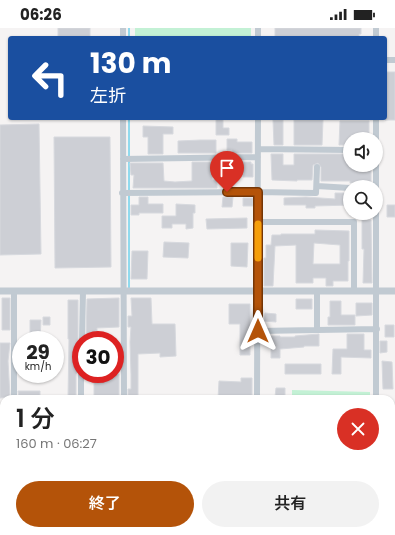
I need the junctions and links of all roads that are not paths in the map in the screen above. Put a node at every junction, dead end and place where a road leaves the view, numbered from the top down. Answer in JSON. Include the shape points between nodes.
{"nodes":[{"id":1,"x":123,"y":120,"type":"edge"},
{"id":2,"x":258,"y":120,"type":"edge"},
{"id":3,"x":376,"y":120,"type":"edge"},
{"id":4,"x":376,"y":132,"type":"edge"},
{"id":5,"x":258,"y":149,"type":"junction"},
{"id":6,"x":343,"y":150,"type":"edge"},
{"id":7,"x":258,"y":157,"type":"junction"},
{"id":8,"x":124,"y":159,"type":"junction"},
{"id":9,"x":317,"y":167,"type":"dead end"},
{"id":10,"x":316,"y":186,"type":"junction"},
{"id":11,"x":343,"y":188,"type":"edge"},
{"id":12,"x":258,"y":192,"type":"junction"},
{"id":13,"x":124,"y":193,"type":"junction"},
{"id":14,"x":376,"y":220,"type":"edge"},
{"id":15,"x":258,"y":222,"type":"junction"},
{"id":16,"x":0,"y":291,"type":"edge"},
{"id":17,"x":14,"y":291,"type":"junction"},
{"id":18,"x":83,"y":291,"type":"junction"},
{"id":19,"x":124,"y":291,"type":"junction"},
{"id":20,"x":258,"y":291,"type":"junction"},
{"id":21,"x":317,"y":291,"type":"junction"},
{"id":22,"x":354,"y":291,"type":"junction"},
{"id":23,"x":377,"y":291,"type":"junction"},
{"id":24,"x":395,"y":291,"type":"edge"},
{"id":25,"x":376,"y":329,"type":"junction"},
{"id":26,"x":317,"y":330,"type":"junction"},
{"id":27,"x":82,"y":331,"type":"edge"},
{"id":28,"x":258,"y":331,"type":"junction"},
{"id":29,"x":81,"y":383,"type":"edge"},
{"id":30,"x":14,"y":395,"type":"edge"},
{"id":31,"x":81,"y":395,"type":"edge"},
{"id":32,"x":124,"y":395,"type":"edge"},
{"id":33,"x":257,"y":395,"type":"edge"},
{"id":34,"x":376,"y":395,"type":"edge"}],
"edges":[{"from":1,"to":8,"type":"street"},
{"from":2,"to":5,"type":"street"},
{"from":3,"to":4,"type":"street"},
{"from":5,"to":6,"type":"street"},
{"from":5,"to":7,"type":"street"},
{"from":7,"to":8,"type":"street"},
{"from":7,"to":12,"type":"street"},
{"from":8,"to":13,"type":"street"},
{"from":9,"to":10,"type":"street"},
{"from":10,"to":11,"type":"street"},
{"from":10,"to":12,"type":"street","via":[[316,192]]},
{"from":12,"to":13,"type":"street"},
{"from":12,"to":15,"type":"street"},
{"from":13,"to":19,"type":"street"},
{"from":14,"to":23,"type":"street"},
{"from":15,"to":20,"type":"street"},
{"from":15,"to":22,"type":"street","via":[[354,222]]},
{"from":16,"to":17,"type":"street"},
{"from":17,"to":18,"type":"street"},
{"from":17,"to":30,"type":"street"},
{"from":18,"to":19,"type":"street"},
{"from":18,"to":27,"type":"street"},
{"from":19,"to":20,"type":"street"},
{"from":19,"to":32,"type":"street"},
{"from":20,"to":21,"type":"street"},
{"from":20,"to":28,"type":"street"},
{"from":21,"to":22,"type":"street"},
{"from":21,"to":26,"type":"street"},
{"from":22,"to":23,"type":"street"},
{"from":23,"to":24,"type":"street"},
{"from":23,"to":25,"type":"street"},
{"from":25,"to":26,"type":"street"},
{"from":25,"to":34,"type":"street"},
{"from":26,"to":28,"type":"street"},
{"from":28,"to":33,"type":"street"},
{"from":29,"to":31,"type":"street"}]}
